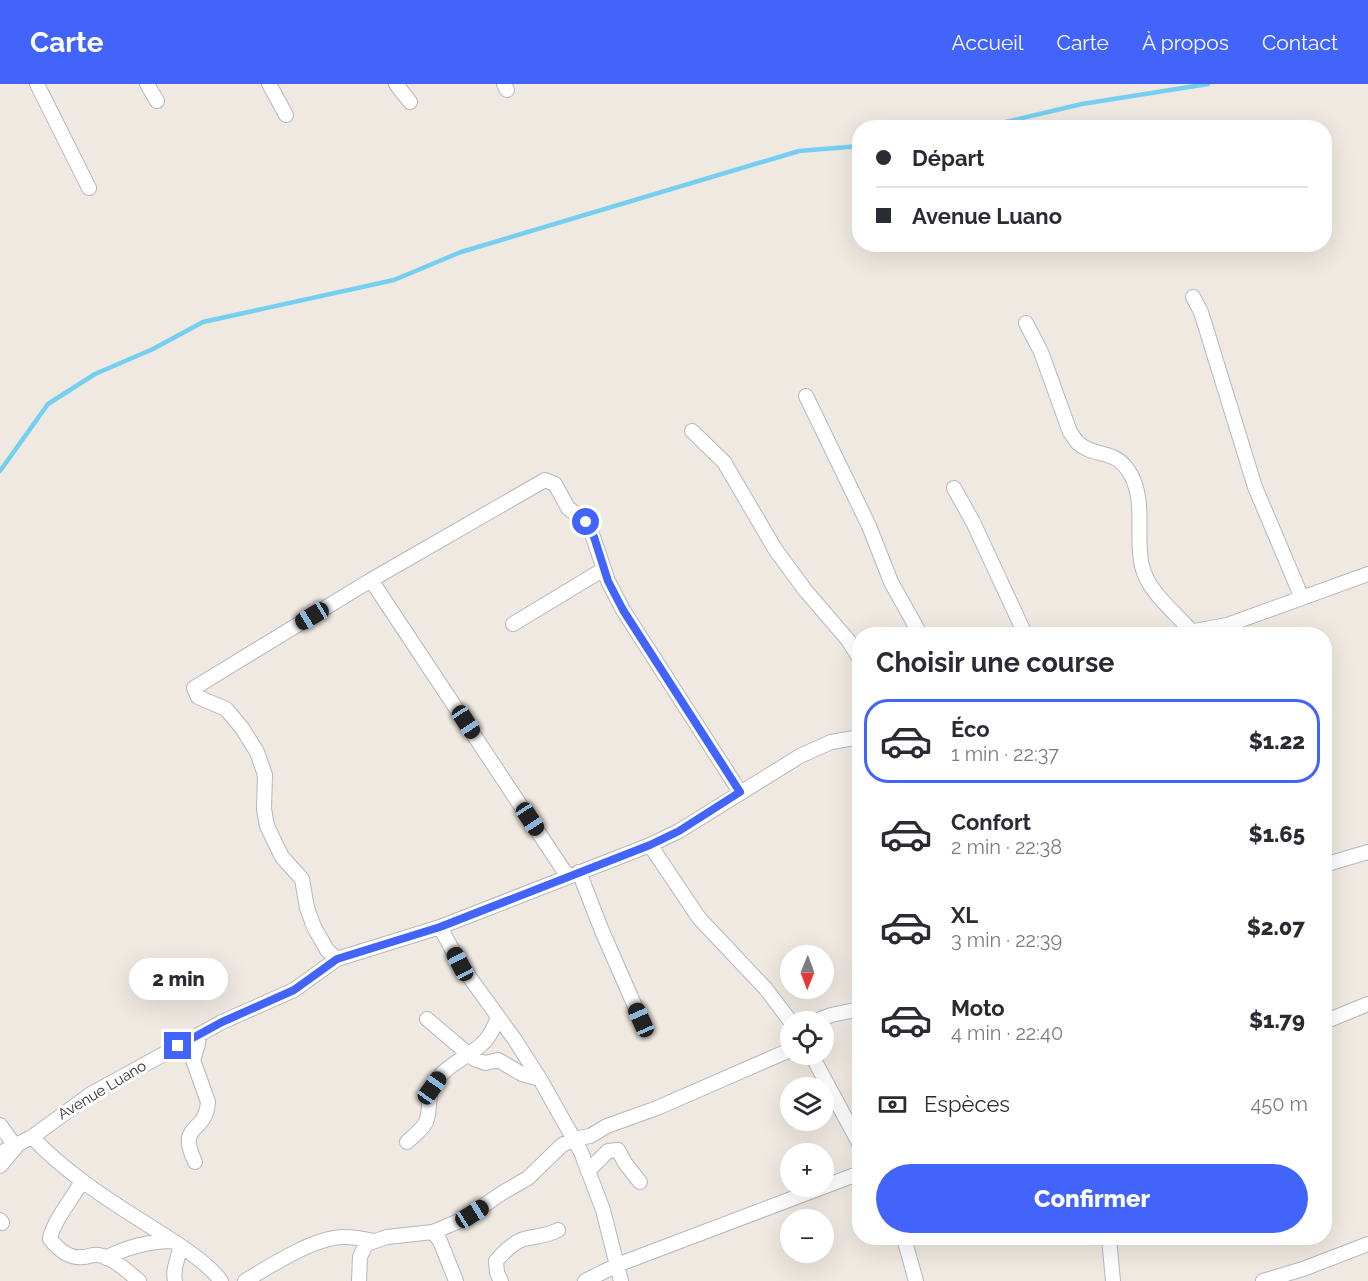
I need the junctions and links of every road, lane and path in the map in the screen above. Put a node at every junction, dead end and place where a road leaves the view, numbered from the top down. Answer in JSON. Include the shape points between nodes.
{"nodes":[{"id":1,"x":37,"y":84,"type":"edge"},
{"id":2,"x":147,"y":84,"type":"edge"},
{"id":3,"x":269,"y":84,"type":"edge"},
{"id":4,"x":396,"y":84,"type":"edge"},
{"id":5,"x":157,"y":101,"type":"dead end"},
{"id":6,"x":410,"y":102,"type":"dead end"},
{"id":7,"x":286,"y":115,"type":"dead end"},
{"id":8,"x":89,"y":188,"type":"dead end"},
{"id":9,"x":1193,"y":297,"type":"dead end"},
{"id":10,"x":1026,"y":323,"type":"dead end"},
{"id":11,"x":806,"y":396,"type":"dead end"},
{"id":12,"x":692,"y":431,"type":"dead end"},
{"id":13,"x":954,"y":488,"type":"dead end"},
{"id":14,"x":604,"y":568,"type":"junction"},
{"id":15,"x":1368,"y":574,"type":"edge"},
{"id":16,"x":371,"y":580,"type":"junction"},
{"id":17,"x":1302,"y":598,"type":"junction"},
{"id":18,"x":513,"y":624,"type":"dead end"},
{"id":19,"x":916,"y":627,"type":"edge"},
{"id":20,"x":1022,"y":627,"type":"edge"},
{"id":21,"x":1181,"y":627,"type":"edge"},
{"id":22,"x":1216,"y":627,"type":"edge"},
{"id":23,"x":852,"y":646,"type":"edge"},
{"id":24,"x":852,"y":738,"type":"edge"},
{"id":25,"x":740,"y":792,"type":"junction"},
{"id":26,"x":650,"y":845,"type":"junction"},
{"id":27,"x":1368,"y":852,"type":"edge"},
{"id":28,"x":1332,"y":863,"type":"edge"},
{"id":29,"x":574,"y":875,"type":"junction"},
{"id":30,"x":440,"y":927,"type":"junction"},
{"id":31,"x":337,"y":959,"type":"junction"},
{"id":32,"x":1368,"y":1004,"type":"edge"},
{"id":33,"x":852,"y":1010,"type":"edge"},
{"id":34,"x":783,"y":1011,"type":"edge"},
{"id":35,"x":834,"y":1013,"type":"edge"},
{"id":36,"x":498,"y":1017,"type":"junction"},
{"id":37,"x":427,"y":1018,"type":"dead end"},
{"id":38,"x":1332,"y":1019,"type":"edge"},
{"id":39,"x":641,"y":1020,"type":"dead end"},
{"id":40,"x":199,"y":1035,"type":"junction"},
{"id":41,"x":467,"y":1054,"type":"junction"},
{"id":42,"x":780,"y":1054,"type":"edge"},
{"id":43,"x":817,"y":1065,"type":"edge"},
{"id":44,"x":540,"y":1079,"type":"junction"},
{"id":45,"x":0,"y":1125,"type":"edge"},
{"id":46,"x":852,"y":1130,"type":"edge"},
{"id":47,"x":32,"y":1137,"type":"junction"},
{"id":48,"x":574,"y":1139,"type":"junction"},
{"id":49,"x":407,"y":1142,"type":"dead end"},
{"id":50,"x":16,"y":1147,"type":"junction"},
{"id":51,"x":0,"y":1154,"type":"edge"},
{"id":52,"x":195,"y":1162,"type":"dead end"},
{"id":53,"x":0,"y":1166,"type":"edge"},
{"id":54,"x":588,"y":1170,"type":"junction"},
{"id":55,"x":852,"y":1176,"type":"edge"},
{"id":56,"x":82,"y":1181,"type":"junction"},
{"id":57,"x":640,"y":1182,"type":"dead end"},
{"id":58,"x":558,"y":1230,"type":"dead end"},
{"id":59,"x":433,"y":1232,"type":"junction"},
{"id":60,"x":374,"y":1240,"type":"junction"},
{"id":61,"x":177,"y":1244,"type":"junction"},
{"id":62,"x":1368,"y":1244,"type":"edge"},
{"id":63,"x":906,"y":1245,"type":"edge"},
{"id":64,"x":1110,"y":1245,"type":"edge"},
{"id":65,"x":106,"y":1258,"type":"junction"},
{"id":66,"x":617,"y":1265,"type":"junction"},
{"id":67,"x":139,"y":1281,"type":"edge"},
{"id":68,"x":175,"y":1281,"type":"edge"},
{"id":69,"x":221,"y":1281,"type":"edge"},
{"id":70,"x":245,"y":1281,"type":"edge"},
{"id":71,"x":359,"y":1281,"type":"edge"},
{"id":72,"x":456,"y":1281,"type":"edge"},
{"id":73,"x":501,"y":1281,"type":"edge"},
{"id":74,"x":585,"y":1281,"type":"edge"},
{"id":75,"x":621,"y":1281,"type":"edge"},
{"id":76,"x":916,"y":1281,"type":"edge"},
{"id":77,"x":1113,"y":1281,"type":"edge"},
{"id":78,"x":1263,"y":1281,"type":"edge"}],
"edges":[{"from":1,"to":8,"type":"street"},
{"from":2,"to":5,"type":"street"},
{"from":3,"to":7,"type":"street"},
{"from":4,"to":6,"type":"street"},
{"from":9,"to":17,"type":"street","via":[[1255,488]]},
{"from":10,"to":21,"type":"street","via":[[1041,352],[1070,432],[1085,447],[1116,457],[1131,475],[1139,504],[1142,567]]},
{"from":11,"to":19,"type":"street","via":[[869,526],[891,582]]},
{"from":12,"to":23,"type":"street","via":[[724,462],[775,549]]},
{"from":13,"to":20,"type":"street"},
{"from":14,"to":16,"type":"street","via":[[586,522],[568,508],[555,484],[545,480]]},
{"from":14,"to":18,"type":"street"},
{"from":14,"to":25,"type":"street","via":[[623,610]]},
{"from":15,"to":17,"type":"street"},
{"from":16,"to":29,"type":"street"},
{"from":16,"to":31,"type":"street","via":[[194,688],[198,697],[226,710],[257,752],[265,776],[267,826],[282,857],[302,879],[314,927]]},
{"from":17,"to":22,"type":"street"},
{"from":24,"to":25,"type":"street","name":"Avenue Luano","via":[[812,749]]},
{"from":25,"to":26,"type":"street","name":"Avenue Luano"},
{"from":26,"to":29,"type":"street","name":"Avenue Luano"},
{"from":26,"to":34,"type":"street","via":[[699,918]]},
{"from":27,"to":28,"type":"street"},
{"from":29,"to":30,"type":"street","name":"Avenue Luano"},
{"from":29,"to":39,"type":"street"},
{"from":30,"to":31,"type":"street","name":"Avenue Luano"},
{"from":30,"to":36,"type":"street","via":[[460,964]]},
{"from":31,"to":40,"type":"street","name":"Avenue Luano","via":[[294,990]]},
{"from":32,"to":38,"type":"street"},
{"from":33,"to":35,"type":"street"},
{"from":36,"to":41,"type":"street","via":[[490,1036]]},
{"from":36,"to":44,"type":"street"},
{"from":37,"to":41,"type":"street"},
{"from":40,"to":47,"type":"street","name":"Avenue Luano","via":[[91,1094]]},
{"from":40,"to":52,"type":"street","via":[[192,1060],[208,1108],[188,1139]]},
{"from":41,"to":44,"type":"street","via":[[480,1062],[498,1060]]},
{"from":41,"to":49,"type":"street","via":[[449,1066],[432,1088],[426,1122]]},
{"from":42,"to":48,"type":"street","via":[[590,1136]]},
{"from":43,"to":46,"type":"street"},
{"from":44,"to":48,"type":"street"},
{"from":45,"to":50,"type":"street"},
{"from":47,"to":50,"type":"street","name":"Avenue Luano"},
{"from":47,"to":56,"type":"street"},
{"from":48,"to":54,"type":"street"},
{"from":48,"to":59,"type":"street","via":[[562,1145],[528,1178],[464,1219]]},
{"from":50,"to":51,"type":"street","name":"Avenue Luano"},
{"from":50,"to":53,"type":"street"},
{"from":54,"to":57,"type":"street","via":[[608,1151],[618,1150]]},
{"from":54,"to":66,"type":"street"},
{"from":55,"to":66,"type":"street"},
{"from":56,"to":61,"type":"street"},
{"from":56,"to":65,"type":"street","via":[[50,1239],[72,1256]]},
{"from":58,"to":73,"type":"street","via":[[521,1240],[504,1253],[496,1261]]},
{"from":59,"to":60,"type":"street"},
{"from":59,"to":72,"type":"street"},
{"from":60,"to":70,"type":"street","via":[[344,1236],[324,1240]]},
{"from":60,"to":71,"type":"street","via":[[366,1244],[360,1257]]},
{"from":61,"to":65,"type":"street","via":[[160,1241]]},
{"from":61,"to":68,"type":"street","via":[[180,1254],[173,1272]]},
{"from":61,"to":69,"type":"street"},
{"from":62,"to":78,"type":"street"},
{"from":63,"to":76,"type":"street"},
{"from":64,"to":77,"type":"street"},
{"from":65,"to":67,"type":"street"},
{"from":66,"to":74,"type":"street"},
{"from":66,"to":75,"type":"street"}]}
